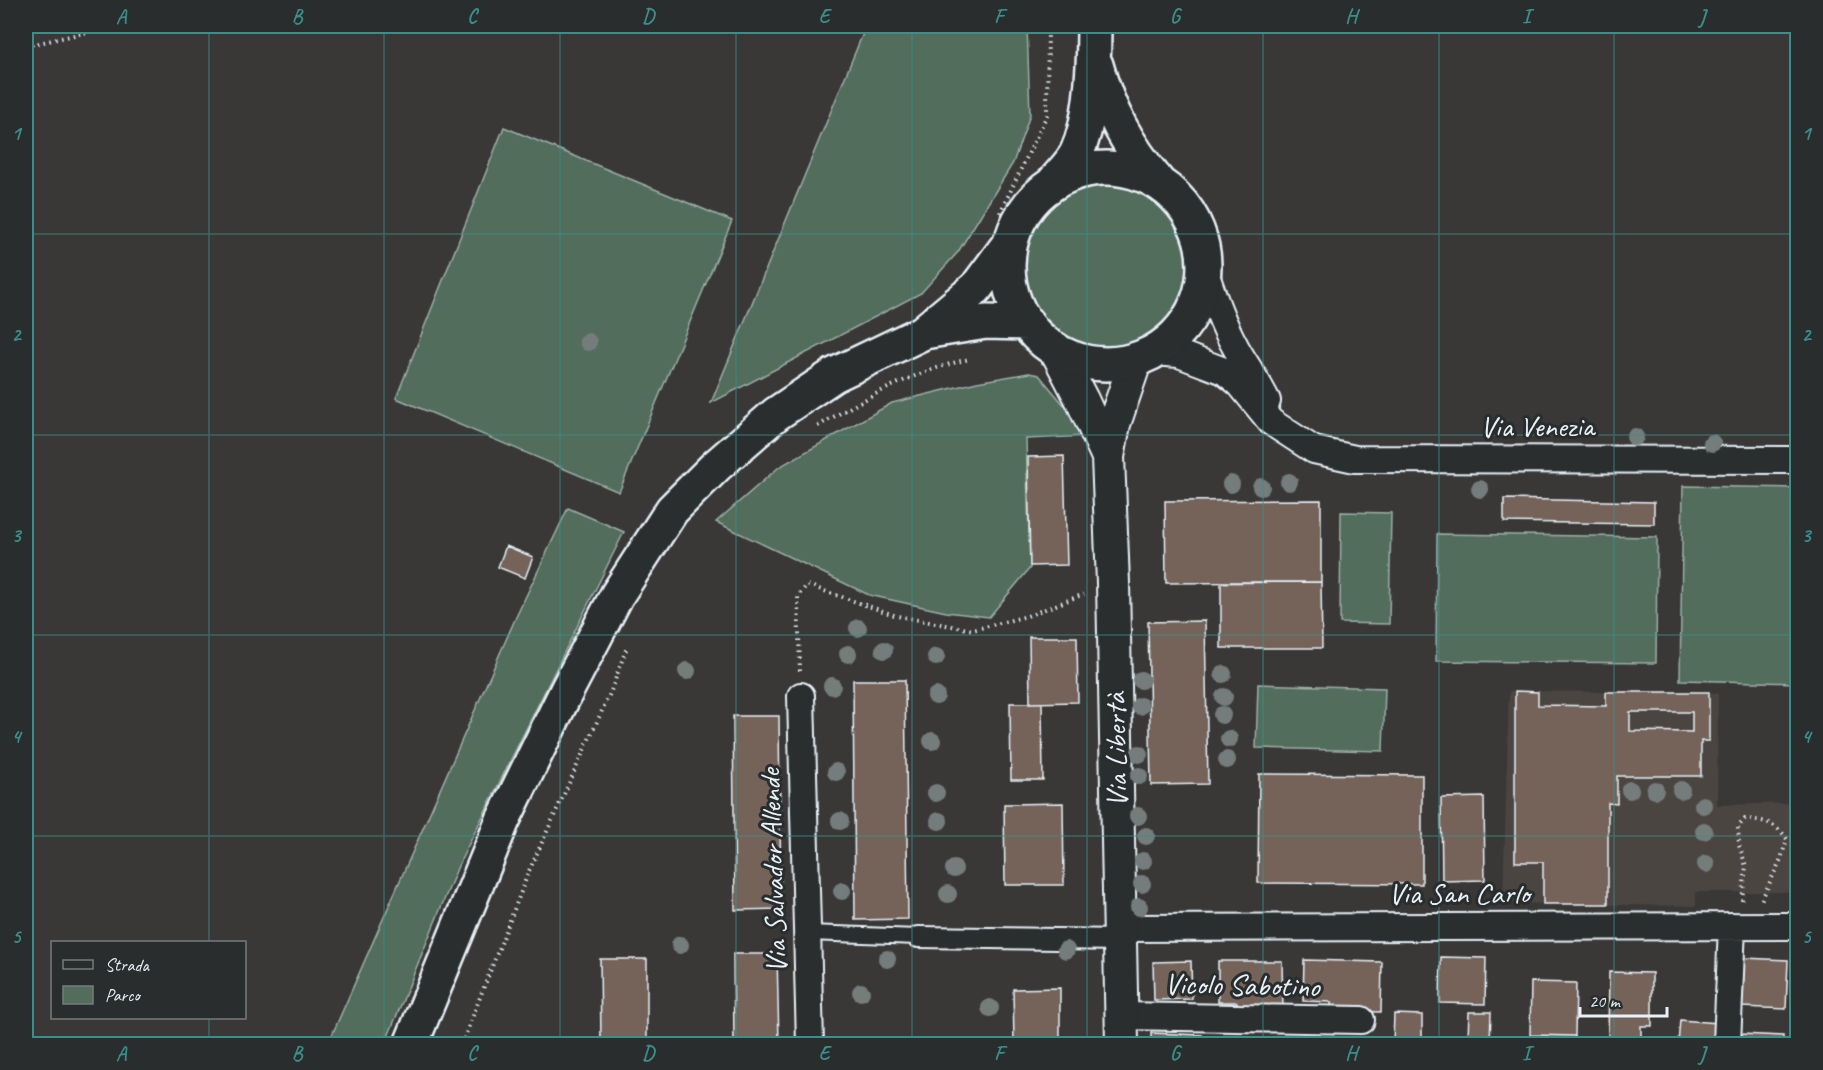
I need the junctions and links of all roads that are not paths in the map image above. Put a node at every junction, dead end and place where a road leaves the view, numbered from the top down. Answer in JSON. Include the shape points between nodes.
{"nodes":[{"id":1,"x":1094,"y":26,"type":"edge"},
{"id":2,"x":1095,"y":61,"type":"junction"},
{"id":3,"x":1054,"y":182,"type":"junction"},
{"id":4,"x":1160,"y":183,"type":"junction"},
{"id":5,"x":1004,"y":230,"type":"junction"},
{"id":6,"x":1204,"y":269,"type":"junction"},
{"id":7,"x":1027,"y":323,"type":"junction"},
{"id":8,"x":922,"y":333,"type":"junction"},
{"id":9,"x":1055,"y":348,"type":"junction"},
{"id":10,"x":1144,"y":355,"type":"junction"},
{"id":11,"x":1283,"y":430,"type":"junction"},
{"id":12,"x":1108,"y":457,"type":"junction"},
{"id":13,"x":1797,"y":460,"type":"edge"},
{"id":14,"x":801,"y":696,"type":"road end"},
{"id":15,"x":1745,"y":925,"type":"junction"},
{"id":16,"x":1797,"y":926,"type":"edge"},
{"id":17,"x":808,"y":933,"type":"junction"},
{"id":18,"x":1120,"y":934,"type":"junction"},
{"id":19,"x":918,"y":937,"type":"joint"},
{"id":20,"x":1361,"y":1020,"type":"dead end"},
{"id":21,"x":1121,"y":1030,"type":"edge"},
{"id":22,"x":411,"y":1044,"type":"edge"},
{"id":23,"x":810,"y":1044,"type":"edge"},
{"id":24,"x":1727,"y":1044,"type":"edge"}],
"edges":[{"from":1,"to":2,"type":"main road"},
{"from":2,"to":3,"type":"main road","via":[[1077,153]]},
{"from":2,"to":4,"type":"main road","via":[[1120,131]]},
{"from":3,"to":4,"type":"main road","via":[[1096,168],[1118,168]]},
{"from":3,"to":5,"type":"main road"},
{"from":4,"to":6,"type":"main road","via":[[1188,211],[1203,249]]},
{"from":5,"to":7,"type":"main road","via":[[1012,292]]},
{"from":5,"to":8,"type":"main road","via":[[976,288]]},
{"from":6,"to":10,"type":"main road","via":[[1200,294],[1190,317],[1180,331]]},
{"from":6,"to":11,"type":"street","name":"Via Venezia","via":[[1236,349]]},
{"from":7,"to":8,"type":"main road","via":[[986,322]]},
{"from":7,"to":9,"type":"main road"},
{"from":8,"to":22,"type":"main road","via":[[834,375],[776,414],[672,510],[617,595],[503,820]]},
{"from":9,"to":10,"type":"main road","via":[[1094,363],[1115,363]]},
{"from":9,"to":12,"type":"street","name":"Via Libertà"},
{"from":10,"to":11,"type":"street","name":"Via Venezia","via":[[1179,354],[1224,371]]},
{"from":10,"to":12,"type":"street","name":"Via Libertà","via":[[1114,424]]},
{"from":11,"to":13,"type":"street","name":"Via Venezia","via":[[1314,450],[1355,459]]},
{"from":12,"to":18,"type":"street","name":"Via Libertà"},
{"from":14,"to":17,"type":"street","name":"Via Salvador Allende"},
{"from":15,"to":16,"type":"street","name":"Via San Carlo"},
{"from":15,"to":18,"type":"street","name":"Via San Carlo"},
{"from":15,"to":24,"type":"street"},
{"from":17,"to":19,"type":"lane"},
{"from":17,"to":23,"type":"street","name":"Via Salvador Allende"},
{"from":18,"to":19,"type":"street"},
{"from":18,"to":21,"type":"street","name":"Via Libertà"},
{"from":20,"to":21,"type":"street","name":"Vicolo Sabotino"}]}
